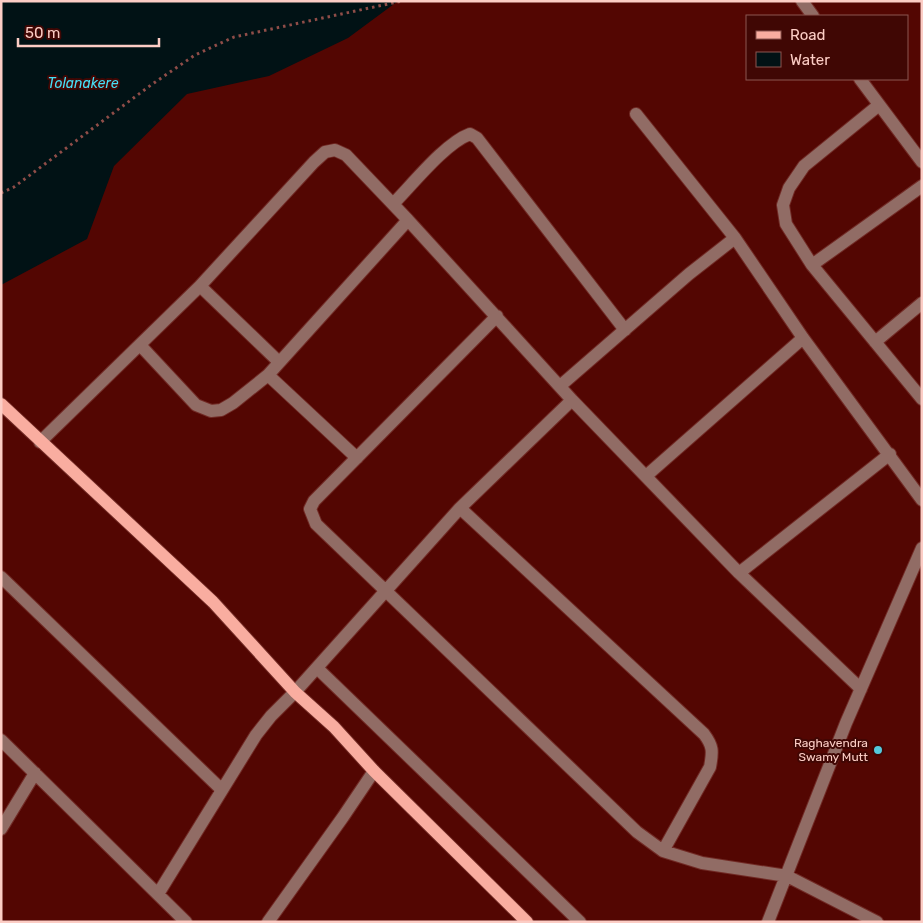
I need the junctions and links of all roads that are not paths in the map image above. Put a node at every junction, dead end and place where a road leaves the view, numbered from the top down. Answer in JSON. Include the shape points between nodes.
{"nodes":[{"id":1,"x":802,"y":1,"type":"edge"},
{"id":2,"x":812,"y":15,"type":"edge"},
{"id":3,"x":861,"y":80,"type":"edge"},
{"id":4,"x":879,"y":105,"type":"junction"},
{"id":5,"x":636,"y":114,"type":"dead end"},
{"id":6,"x":922,"y":162,"type":"edge"},
{"id":7,"x":922,"y":186,"type":"edge"},
{"id":8,"x":393,"y":204,"type":"junction"},
{"id":9,"x":408,"y":220,"type":"junction"},
{"id":10,"x":735,"y":238,"type":"junction"},
{"id":11,"x":812,"y":265,"type":"junction"},
{"id":12,"x":200,"y":286,"type":"junction"},
{"id":13,"x":922,"y":303,"type":"edge"},
{"id":14,"x":497,"y":316,"type":"junction"},
{"id":15,"x":625,"y":330,"type":"junction"},
{"id":16,"x":803,"y":338,"type":"junction"},
{"id":17,"x":874,"y":342,"type":"junction"},
{"id":18,"x":140,"y":345,"type":"junction"},
{"id":19,"x":279,"y":362,"type":"junction"},
{"id":20,"x":268,"y":375,"type":"junction"},
{"id":21,"x":560,"y":386,"type":"junction"},
{"id":22,"x":922,"y":399,"type":"edge"},
{"id":23,"x":572,"y":400,"type":"junction"},
{"id":24,"x":1,"y":404,"type":"edge"},
{"id":25,"x":40,"y":442,"type":"junction"},
{"id":26,"x":890,"y":454,"type":"junction"},
{"id":27,"x":357,"y":458,"type":"junction"},
{"id":28,"x":646,"y":476,"type":"junction"},
{"id":29,"x":922,"y":500,"type":"edge"},
{"id":30,"x":460,"y":508,"type":"junction"},
{"id":31,"x":922,"y":548,"type":"edge"},
{"id":32,"x":738,"y":573,"type":"junction"},
{"id":33,"x":1,"y":577,"type":"edge"},
{"id":34,"x":386,"y":591,"type":"junction"},
{"id":35,"x":316,"y":668,"type":"junction"},
{"id":36,"x":861,"y":689,"type":"junction"},
{"id":37,"x":295,"y":692,"type":"junction"},
{"id":38,"x":1,"y":740,"type":"edge"},
{"id":39,"x":35,"y":772,"type":"junction"},
{"id":40,"x":374,"y":772,"type":"junction"},
{"id":41,"x":222,"y":790,"type":"junction"},
{"id":42,"x":1,"y":829,"type":"edge"},
{"id":43,"x":663,"y":851,"type":"junction"},
{"id":44,"x":787,"y":876,"type":"junction"},
{"id":45,"x":158,"y":894,"type":"junction"},
{"id":46,"x":526,"y":921,"type":"edge"},
{"id":47,"x":186,"y":922,"type":"edge"},
{"id":48,"x":268,"y":922,"type":"edge"},
{"id":49,"x":580,"y":922,"type":"edge"},
{"id":50,"x":768,"y":922,"type":"edge"},
{"id":51,"x":877,"y":922,"type":"edge"}],
"edges":[{"from":1,"to":2,"type":"street"},
{"from":3,"to":4,"type":"street"},
{"from":4,"to":6,"type":"street"},
{"from":4,"to":11,"type":"street","via":[[804,166],[789,188],[783,206],[786,224]]},
{"from":5,"to":10,"type":"street"},
{"from":7,"to":11,"type":"street"},
{"from":8,"to":9,"type":"street"},
{"from":8,"to":12,"type":"street","via":[[346,155],[335,150],[325,152]]},
{"from":8,"to":15,"type":"street","via":[[441,155],[470,134],[477,138]]},
{"from":9,"to":14,"type":"street"},
{"from":9,"to":19,"type":"street"},
{"from":10,"to":15,"type":"street"},
{"from":10,"to":16,"type":"street"},
{"from":11,"to":17,"type":"street"},
{"from":12,"to":18,"type":"street"},
{"from":12,"to":19,"type":"street"},
{"from":13,"to":17,"type":"street"},
{"from":14,"to":21,"type":"street"},
{"from":14,"to":27,"type":"street"},
{"from":15,"to":21,"type":"street"},
{"from":16,"to":26,"type":"street"},
{"from":16,"to":28,"type":"street"},
{"from":17,"to":22,"type":"street"},
{"from":18,"to":20,"type":"street","via":[[196,405],[211,411],[233,403]]},
{"from":18,"to":25,"type":"street"},
{"from":19,"to":20,"type":"street"},
{"from":20,"to":27,"type":"street"},
{"from":21,"to":23,"type":"street"},
{"from":23,"to":28,"type":"street"},
{"from":23,"to":30,"type":"street"},
{"from":24,"to":25,"type":"main road"},
{"from":25,"to":37,"type":"main road","via":[[213,602]]},
{"from":26,"to":29,"type":"street"},
{"from":26,"to":32,"type":"street"},
{"from":27,"to":34,"type":"street","via":[[310,509],[316,524]]},
{"from":28,"to":32,"type":"street"},
{"from":30,"to":34,"type":"street"},
{"from":30,"to":43,"type":"street","via":[[711,744],[710,767]]},
{"from":31,"to":36,"type":"street"},
{"from":32,"to":36,"type":"street"},
{"from":33,"to":41,"type":"street"},
{"from":34,"to":35,"type":"street"},
{"from":34,"to":43,"type":"street","via":[[637,832]]},
{"from":35,"to":37,"type":"street"},
{"from":35,"to":49,"type":"street"},
{"from":36,"to":44,"type":"street"},
{"from":37,"to":40,"type":"main road","via":[[334,727]]},
{"from":37,"to":41,"type":"street","via":[[256,735]]},
{"from":38,"to":39,"type":"street"},
{"from":39,"to":42,"type":"street"},
{"from":39,"to":45,"type":"street"},
{"from":40,"to":46,"type":"main road"},
{"from":40,"to":48,"type":"street"},
{"from":41,"to":45,"type":"street"},
{"from":43,"to":44,"type":"street","via":[[702,863]]},
{"from":44,"to":50,"type":"street"},
{"from":44,"to":51,"type":"street"},
{"from":45,"to":47,"type":"street"}]}
